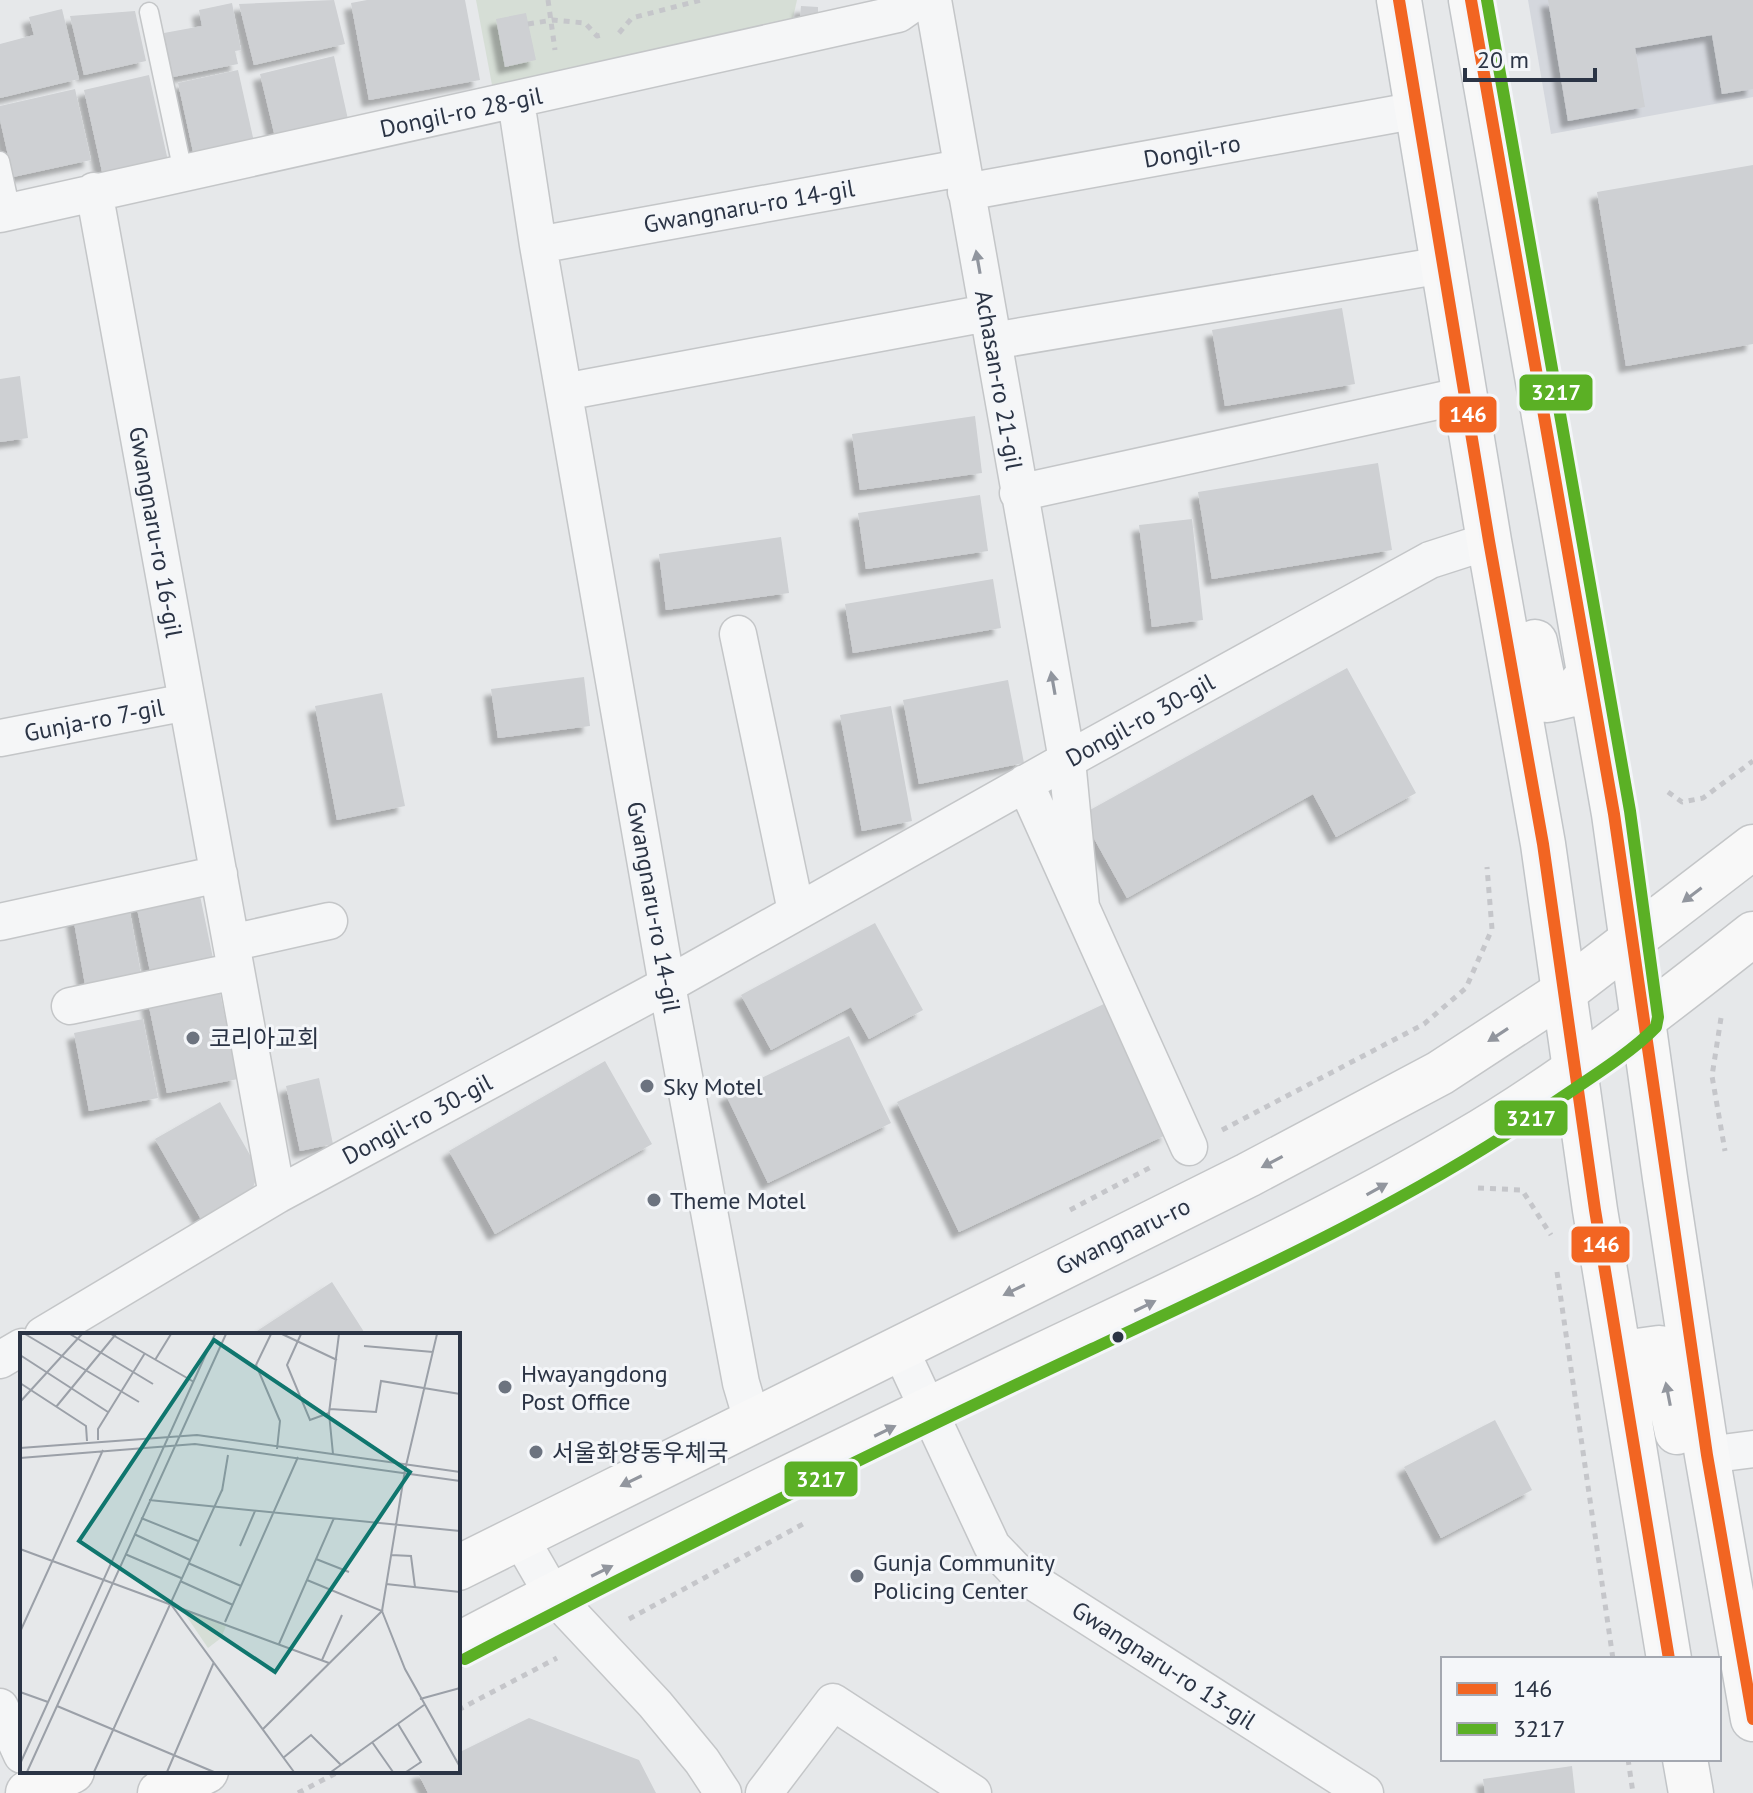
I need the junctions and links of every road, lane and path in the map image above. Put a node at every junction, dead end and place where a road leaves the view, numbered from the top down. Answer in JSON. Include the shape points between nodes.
{"nodes":[{"id":1,"x":548,"y":0,"type":"edge"},
{"id":2,"x":701,"y":0,"type":"edge"},
{"id":3,"x":918,"y":0,"type":"edge"},
{"id":4,"x":933,"y":0,"type":"edge"},
{"id":5,"x":1399,"y":0,"type":"edge"},
{"id":6,"x":1471,"y":0,"type":"edge"},
{"id":7,"x":149,"y":12,"type":"dead end"},
{"id":8,"x":559,"y":12,"type":"dead end"},
{"id":9,"x":553,"y":20,"type":"junction"},
{"id":10,"x":528,"y":24,"type":"dead end"},
{"id":11,"x":563,"y":90,"type":"junction"},
{"id":12,"x":516,"y":101,"type":"junction"},
{"id":13,"x":1418,"y":110,"type":"junction"},
{"id":14,"x":0,"y":161,"type":"edge"},
{"id":15,"x":183,"y":172,"type":"junction"},
{"id":16,"x":963,"y":180,"type":"junction"},
{"id":17,"x":94,"y":191,"type":"junction"},
{"id":18,"x":6,"y":212,"type":"edge"},
{"id":19,"x":538,"y":245,"type":"junction"},
{"id":20,"x":1443,"y":265,"type":"junction"},
{"id":21,"x":990,"y":327,"type":"junction"},
{"id":22,"x":564,"y":392,"type":"junction"},
{"id":23,"x":1465,"y":395,"type":"junction"},
{"id":24,"x":1018,"y":493,"type":"junction"},
{"id":25,"x":1492,"y":559,"type":"junction"},
{"id":26,"x":738,"y":634,"type":"dead end"},
{"id":27,"x":1589,"y":674,"type":"junction"},
{"id":28,"x":187,"y":702,"type":"junction"},
{"id":29,"x":0,"y":738,"type":"edge"},
{"id":30,"x":1067,"y":760,"type":"junction"},
{"id":31,"x":1753,"y":761,"type":"edge"},
{"id":32,"x":1025,"y":783,"type":"junction"},
{"id":33,"x":1668,"y":792,"type":"dead end"},
{"id":34,"x":1753,"y":847,"type":"edge"},
{"id":35,"x":219,"y":874,"type":"junction"},
{"id":36,"x":1081,"y":907,"type":"junction"},
{"id":37,"x":796,"y":911,"type":"junction"},
{"id":38,"x":329,"y":921,"type":"dead end"},
{"id":39,"x":0,"y":922,"type":"edge"},
{"id":40,"x":1753,"y":934,"type":"edge"},
{"id":41,"x":1632,"y":941,"type":"junction"},
{"id":42,"x":234,"y":957,"type":"junction"},
{"id":43,"x":667,"y":985,"type":"junction"},
{"id":44,"x":1564,"y":992,"type":"junction"},
{"id":45,"x":70,"y":1006,"type":"dead end"},
{"id":46,"x":1728,"y":1011,"type":"dead end"},
{"id":47,"x":1642,"y":1019,"type":"junction"},
{"id":48,"x":1575,"y":1070,"type":"junction"},
{"id":49,"x":1189,"y":1147,"type":"dead end"},
{"id":50,"x":1725,"y":1151,"type":"dead end"},
{"id":51,"x":277,"y":1195,"type":"junction"},
{"id":52,"x":1550,"y":1230,"type":"dead end"},
{"id":53,"x":1552,"y":1243,"type":"dead end"},
{"id":54,"x":1554,"y":1257,"type":"dead end"},
{"id":55,"x":46,"y":1333,"type":"edge"},
{"id":56,"x":899,"y":1347,"type":"junction"},
{"id":57,"x":20,"y":1348,"type":"edge"},
{"id":58,"x":0,"y":1360,"type":"edge"},
{"id":59,"x":1623,"y":1378,"type":"junction"},
{"id":60,"x":929,"y":1409,"type":"junction"},
{"id":61,"x":752,"y":1420,"type":"junction"},
{"id":62,"x":1753,"y":1449,"type":"edge"},
{"id":63,"x":1707,"y":1455,"type":"junction"},
{"id":64,"x":519,"y":1536,"type":"junction"},
{"id":65,"x":460,"y":1567,"type":"edge"},
{"id":66,"x":553,"y":1595,"type":"junction"},
{"id":67,"x":460,"y":1644,"type":"edge"},
{"id":68,"x":1613,"y":1657,"type":"edge"},
{"id":69,"x":1669,"y":1657,"type":"edge"},
{"id":70,"x":0,"y":1707,"type":"edge"},
{"id":71,"x":1753,"y":1719,"type":"edge"},
{"id":72,"x":20,"y":1745,"type":"edge"},
{"id":73,"x":1628,"y":1761,"type":"edge"},
{"id":74,"x":1685,"y":1761,"type":"edge"},
{"id":75,"x":202,"y":1773,"type":"edge"},
{"id":76,"x":336,"y":1773,"type":"edge"},
{"id":77,"x":160,"y":1793,"type":"edge"},
{"id":78,"x":298,"y":1793,"type":"edge"},
{"id":79,"x":723,"y":1793,"type":"edge"},
{"id":80,"x":764,"y":1793,"type":"edge"},
{"id":81,"x":973,"y":1793,"type":"edge"},
{"id":82,"x":1365,"y":1793,"type":"edge"},
{"id":83,"x":1633,"y":1793,"type":"edge"},
{"id":84,"x":1691,"y":1793,"type":"edge"}],
"edges":[{"from":1,"to":9,"type":"path"},
{"from":2,"to":9,"type":"path","via":[[630,15],[621,32],[597,36],[585,23]]},
{"from":3,"to":11,"type":"street","name":"Dongil-ro 28-gil","via":[[898,14]]},
{"from":4,"to":16,"type":"street","name":"Achasan-ro 21-gil"},
{"from":5,"to":13,"type":"main road"},
{"from":6,"to":27,"type":"main road"},
{"from":7,"to":15,"type":"lane"},
{"from":8,"to":9,"type":"path"},
{"from":9,"to":10,"type":"path"},
{"from":9,"to":11,"type":"path"},
{"from":11,"to":12,"type":"street","name":"Dongil-ro 28-gil"},
{"from":12,"to":15,"type":"street","name":"Dongil-ro 28-gil"},
{"from":12,"to":19,"type":"street","name":"Gwangnaru-ro 14-gil"},
{"from":13,"to":16,"type":"street","name":"Dongil-ro"},
{"from":13,"to":20,"type":"main road"},
{"from":14,"to":18,"type":"lane"},
{"from":15,"to":17,"type":"street","name":"Dongil-ro 28-gil"},
{"from":16,"to":19,"type":"street","name":"Gwangnaru-ro 14-gil"},
{"from":21,"to":16,"type":"street","name":"Achasan-ro 21-gil","one_way":true},
{"from":17,"to":18,"type":"street","name":"Dongil-ro 28-gil"},
{"from":17,"to":28,"type":"street","name":"Gwangnaru-ro 16-gil"},
{"from":19,"to":22,"type":"street","name":"Gwangnaru-ro 14-gil"},
{"from":20,"to":21,"type":"street"},
{"from":20,"to":23,"type":"main road"},
{"from":21,"to":22,"type":"street"},
{"from":21,"to":24,"type":"street","name":"Achasan-ro 21-gil"},
{"from":22,"to":43,"type":"street","name":"Gwangnaru-ro 14-gil"},
{"from":23,"to":24,"type":"street"},
{"from":23,"to":25,"type":"main road"},
{"from":30,"to":24,"type":"street","name":"Achasan-ro 21-gil","one_way":true},
{"from":25,"to":27,"type":"main road","via":[[1532,625],[1547,700],[1573,694]]},
{"from":25,"to":30,"type":"street","name":"Dongil-ro 30-gil","via":[[1430,560]]},
{"from":25,"to":44,"type":"main road"},
{"from":26,"to":37,"type":"street"},
{"from":27,"to":41,"type":"main road"},
{"from":28,"to":29,"type":"street","name":"Gunja-ro 7-gil"},
{"from":28,"to":35,"type":"street","name":"Gwangnaru-ro 16-gil"},
{"from":30,"to":32,"type":"street","name":"Dongil-ro 30-gil"},
{"from":30,"to":36,"type":"street","name":"Achasan-ro 21-gil"},
{"from":31,"to":33,"type":"path","via":[[1703,798],[1682,802]]},
{"from":32,"to":36,"type":"street"},
{"from":32,"to":37,"type":"street","name":"Dongil-ro 30-gil"},
{"from":34,"to":41,"type":"main road","name":"Gwangnaru-ro","one_way":true},
{"from":35,"to":39,"type":"street"},
{"from":35,"to":42,"type":"street","name":"Gwangnaru-ro 16-gil"},
{"from":36,"to":49,"type":"street"},
{"from":37,"to":43,"type":"street","name":"Dongil-ro 30-gil"},
{"from":38,"to":42,"type":"street"},
{"from":40,"to":47,"type":"main road"},
{"from":41,"to":44,"type":"main road","name":"Gwangnaru-ro"},
{"from":41,"to":47,"type":"main road"},
{"from":42,"to":45,"type":"street"},
{"from":42,"to":51,"type":"street","name":"Gwangnaru-ro 16-gil"},
{"from":43,"to":51,"type":"street","name":"Dongil-ro 30-gil"},
{"from":43,"to":61,"type":"street","name":"Gwangnaru-ro 14-gil"},
{"from":44,"to":48,"type":"main road"},
{"from":44,"to":56,"type":"main road","name":"Gwangnaru-ro","one_way":true,"via":[[1440,1073],[1248,1175]]},
{"from":46,"to":50,"type":"path","via":[[1720,1018],[1712,1076]]},
{"from":47,"to":48,"type":"main road"},
{"from":47,"to":63,"type":"main road"},
{"from":48,"to":59,"type":"main road"},
{"from":60,"to":48,"type":"main road","one_way":true,"via":[[1296,1234],[1465,1142]]},
{"from":51,"to":55,"type":"street","name":"Dongil-ro 30-gil"},
{"from":52,"to":53,"type":"path"},
{"from":54,"to":68,"type":"path"},
{"from":56,"to":60,"type":"street","name":"Gwangnaru-ro 13-gil"},
{"from":56,"to":61,"type":"main road","name":"Gwangnaru-ro"},
{"from":57,"to":58,"type":"street"},
{"from":63,"to":59,"type":"main road","one_way":true,"via":[[1675,1431],[1659,1348],[1637,1351]]},
{"from":59,"to":69,"type":"main road"},
{"from":66,"to":60,"type":"main road","one_way":true},
{"from":60,"to":82,"type":"street","name":"Gwangnaru-ro 13-gil","via":[[992,1546],[1015,1570]]},
{"from":61,"to":64,"type":"main road","name":"Gwangnaru-ro","one_way":true},
{"from":62,"to":63,"type":"street"},
{"from":63,"to":71,"type":"main road"},
{"from":64,"to":65,"type":"main road","name":"Gwangnaru-ro"},
{"from":64,"to":66,"type":"street"},
{"from":66,"to":67,"type":"main road"},
{"from":66,"to":79,"type":"street","via":[[655,1704]]},
{"from":70,"to":72,"type":"street"},
{"from":73,"to":83,"type":"path"},
{"from":74,"to":84,"type":"main road"},
{"from":75,"to":77,"type":"main road"},
{"from":76,"to":78,"type":"path"},
{"from":80,"to":81,"type":"street","via":[[833,1702]]}]}
